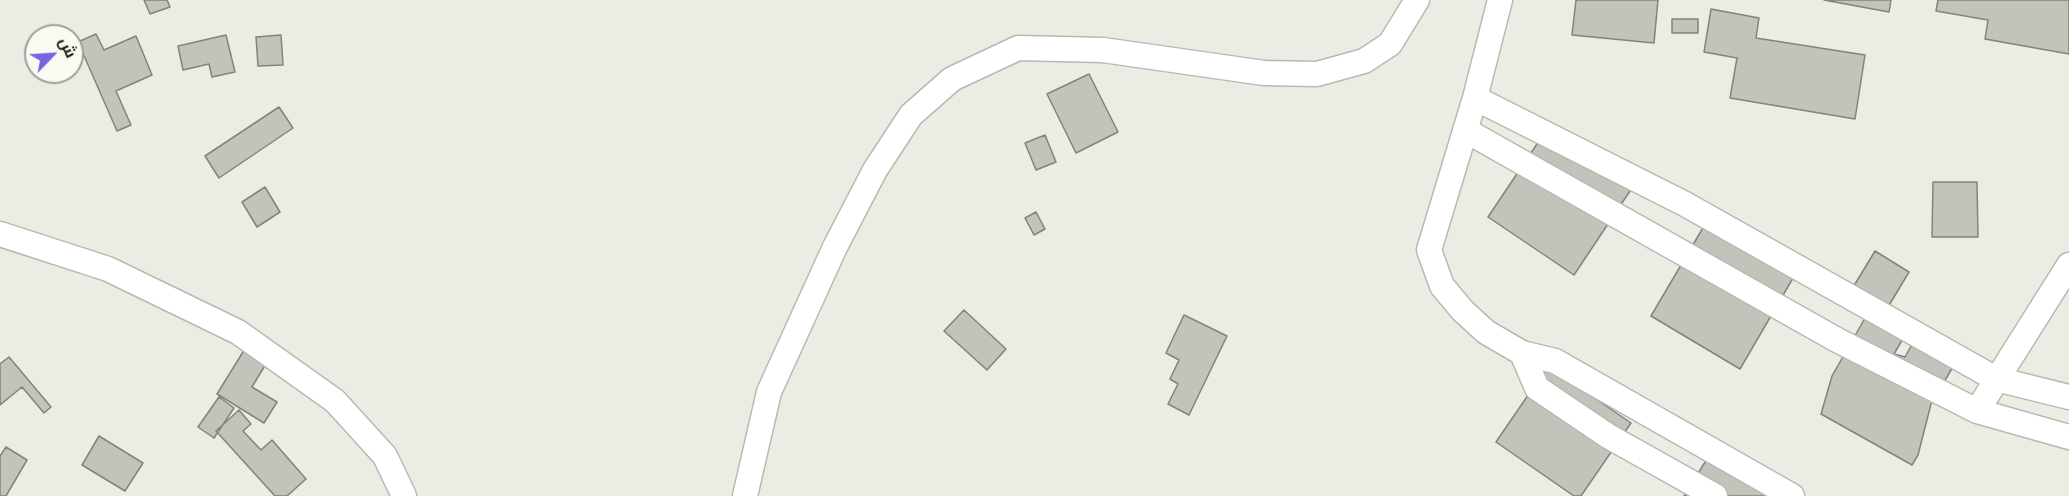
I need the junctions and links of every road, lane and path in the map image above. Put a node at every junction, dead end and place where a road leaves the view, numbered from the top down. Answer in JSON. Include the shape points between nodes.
{"nodes":[{"id":1,"x":1417,"y":0,"type":"edge"},
{"id":2,"x":1500,"y":0,"type":"edge"},
{"id":3,"x":1475,"y":98,"type":"junction"},
{"id":4,"x":1465,"y":130,"type":"junction"},
{"id":5,"x":0,"y":234,"type":"edge"},
{"id":6,"x":2069,"y":265,"type":"edge"},
{"id":7,"x":1522,"y":353,"type":"junction"},
{"id":8,"x":1996,"y":379,"type":"junction"},
{"id":9,"x":2069,"y":397,"type":"edge"},
{"id":10,"x":1977,"y":411,"type":"junction"},
{"id":11,"x":2069,"y":437,"type":"edge"},
{"id":12,"x":404,"y":496,"type":"edge"},
{"id":13,"x":745,"y":496,"type":"edge"},
{"id":14,"x":1715,"y":496,"type":"edge"},
{"id":15,"x":1792,"y":496,"type":"edge"}],
"edges":[{"from":1,"to":13,"type":"street","via":[[1390,44],[1365,61],[1317,74],[1264,73],[1103,50],[1018,48],[952,79],[911,115],[875,170],[835,247],[769,392]]},
{"from":2,"to":3,"type":"street"},
{"from":3,"to":4,"type":"street"},
{"from":3,"to":8,"type":"street","via":[[1685,204]]},
{"from":4,"to":7,"type":"street","via":[[1429,250],[1442,286],[1463,311],[1486,332]]},
{"from":4,"to":10,"type":"street","via":[[1838,340]]},
{"from":5,"to":12,"type":"street","via":[[108,269],[238,332],[335,401],[385,456]]},
{"from":6,"to":8,"type":"street"},
{"from":7,"to":14,"type":"street","via":[[1537,388],[1608,436]]},
{"from":7,"to":15,"type":"street","via":[[1555,361]]},
{"from":8,"to":9,"type":"street"},
{"from":8,"to":10,"type":"street"},
{"from":10,"to":11,"type":"street"}]}
